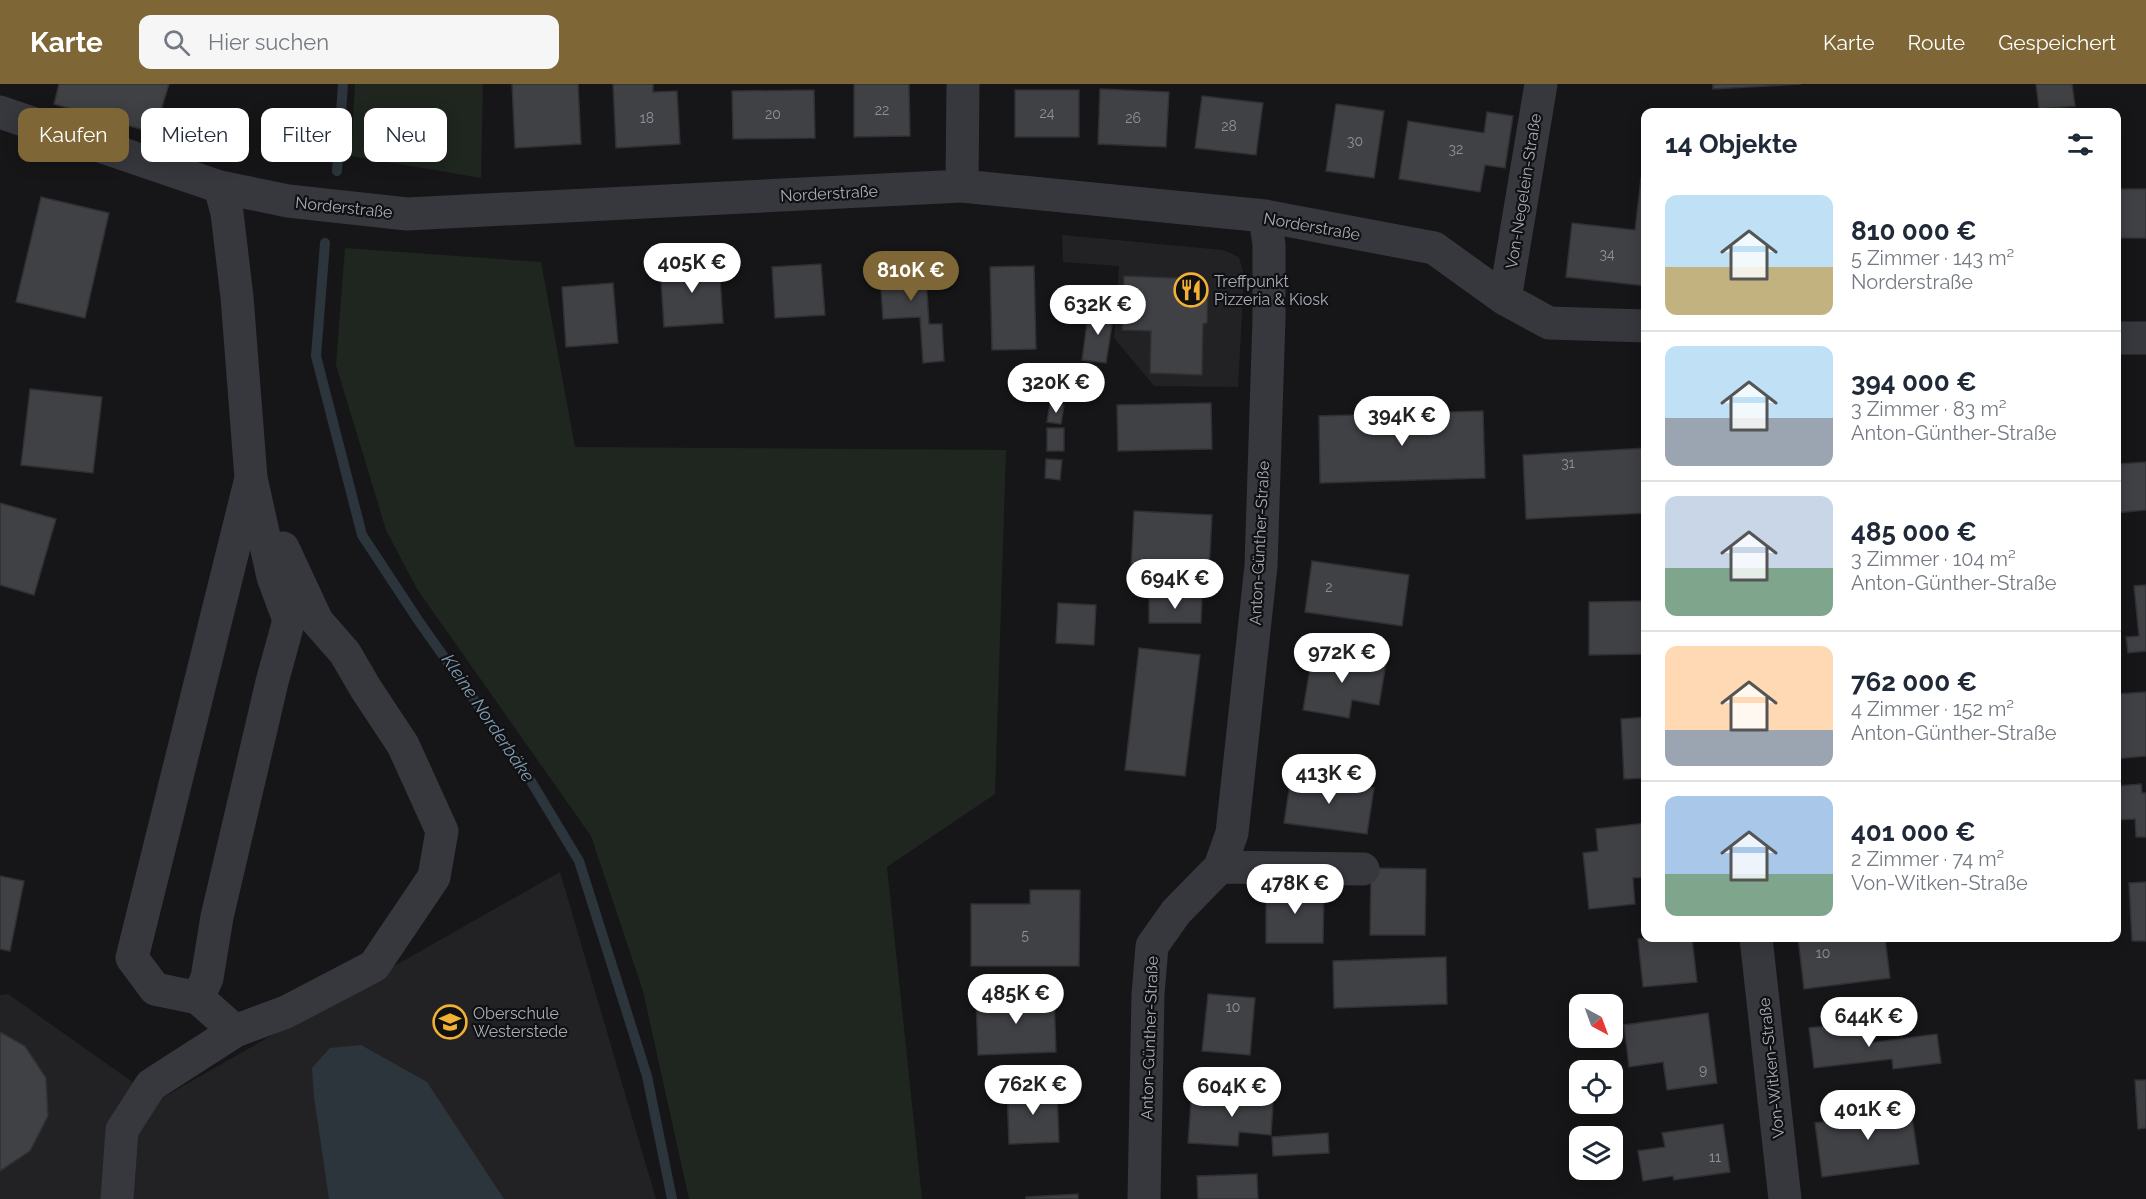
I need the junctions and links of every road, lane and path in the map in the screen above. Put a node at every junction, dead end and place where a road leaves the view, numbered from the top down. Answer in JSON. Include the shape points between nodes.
{"nodes":[{"id":1,"x":963,"y":84,"type":"edge"},
{"id":2,"x":1541,"y":84,"type":"edge"},
{"id":3,"x":0,"y":112,"type":"edge"},
{"id":4,"x":962,"y":186,"type":"junction"},
{"id":5,"x":220,"y":187,"type":"junction"},
{"id":6,"x":1265,"y":216,"type":"junction"},
{"id":7,"x":1505,"y":299,"type":"junction"},
{"id":8,"x":1641,"y":326,"type":"edge"},
{"id":9,"x":2121,"y":338,"type":"edge"},
{"id":10,"x":2146,"y":338,"type":"edge"},
{"id":11,"x":251,"y":478,"type":"junction"},
{"id":12,"x":1220,"y":867,"type":"junction"},
{"id":13,"x":1363,"y":869,"type":"dead end"},
{"id":14,"x":1756,"y":942,"type":"edge"},
{"id":15,"x":198,"y":998,"type":"junction"},
{"id":16,"x":235,"y":1031,"type":"junction"},
{"id":17,"x":117,"y":1199,"type":"edge"},
{"id":18,"x":1143,"y":1199,"type":"edge"},
{"id":19,"x":1785,"y":1199,"type":"edge"}],
"edges":[{"from":1,"to":4,"type":"street"},
{"from":2,"to":7,"type":"street","name":"Von-Negelein-Straße"},
{"from":3,"to":5,"type":"street","name":"Norderstraße"},
{"from":4,"to":5,"type":"street","name":"Norderstraße","via":[[407,214],[288,201]]},
{"from":4,"to":6,"type":"street","name":"Norderstraße"},
{"from":5,"to":11,"type":"street","via":[[237,297]]},
{"from":6,"to":7,"type":"street","name":"Norderstraße","via":[[1434,248]]},
{"from":6,"to":12,"type":"street","name":"Anton-Günther-Straße","via":[[1269,318],[1261,566],[1232,833]]},
{"from":7,"to":8,"type":"street","name":"Norderstraße","via":[[1549,323]]},
{"from":9,"to":10,"type":"street"},
{"from":11,"to":15,"type":"street","via":[[273,577],[289,620],[219,905],[207,978]]},
{"from":11,"to":15,"type":"street","via":[[132,958],[155,989]]},
{"from":11,"to":16,"type":"street","via":[[317,621],[345,653],[403,745],[441,831],[434,877],[374,966],[286,1012]]},
{"from":12,"to":13,"type":"street"},
{"from":12,"to":18,"type":"street","name":"Anton-Günther-Straße","via":[[1176,912],[1152,946]]},
{"from":14,"to":19,"type":"street","name":"Von-Witken-Straße"},
{"from":15,"to":16,"type":"street"},
{"from":16,"to":17,"type":"street","via":[[151,1085],[122,1130]]}]}
